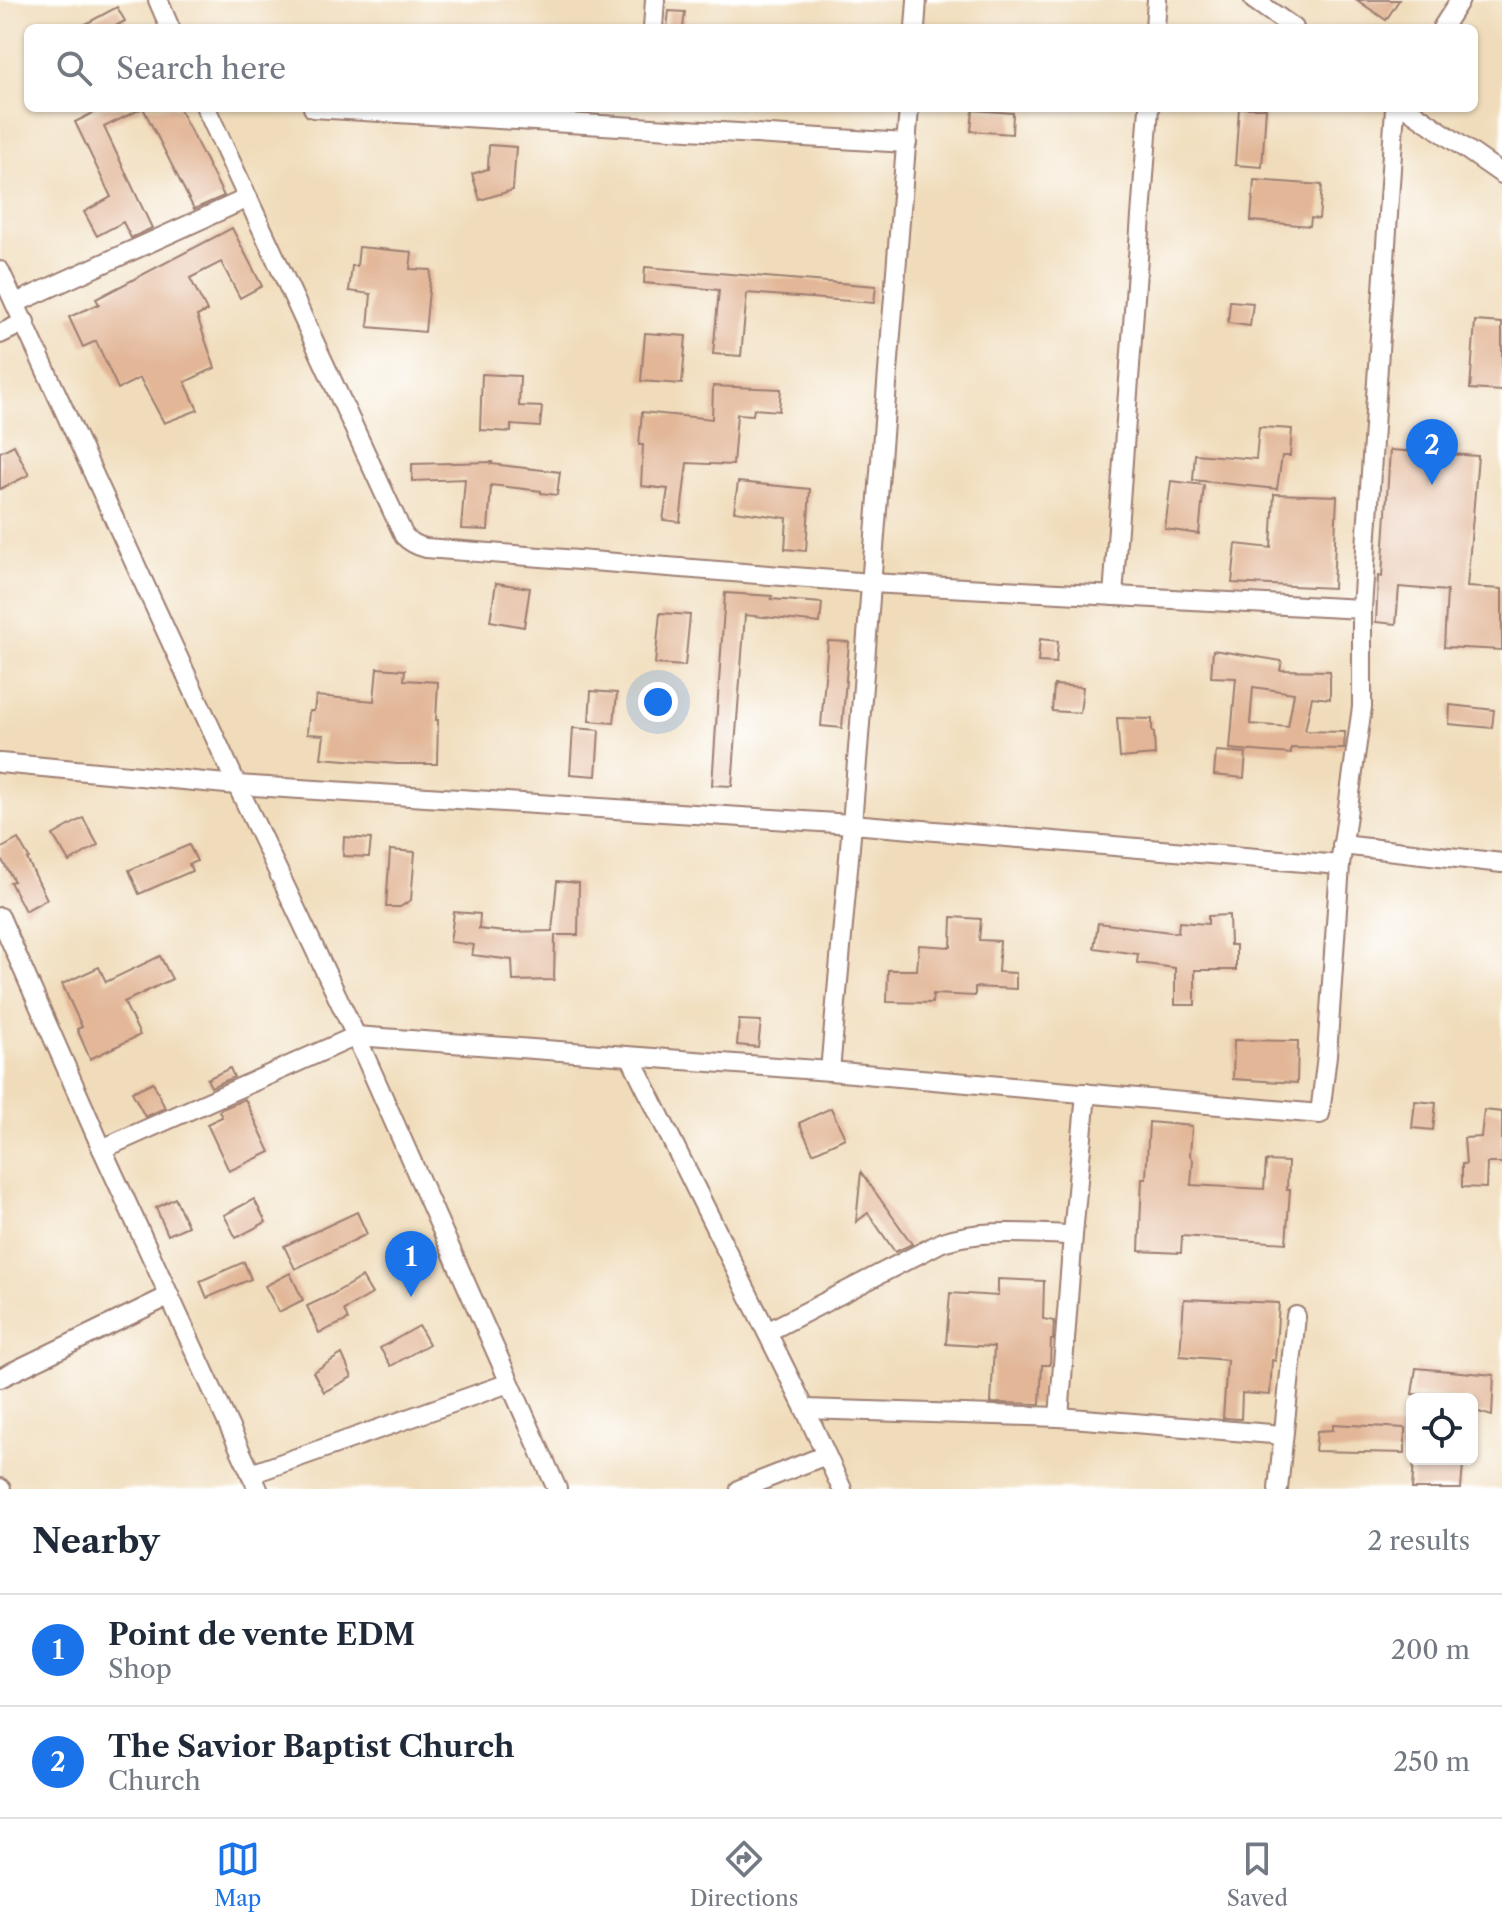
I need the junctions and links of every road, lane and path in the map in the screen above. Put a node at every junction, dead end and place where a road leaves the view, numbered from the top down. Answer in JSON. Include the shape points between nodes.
{"nodes":[{"id":1,"x":158,"y":0,"type":"edge"},
{"id":2,"x":655,"y":0,"type":"edge"},
{"id":3,"x":917,"y":0,"type":"edge"},
{"id":4,"x":1157,"y":0,"type":"edge"},
{"id":5,"x":1254,"y":0,"type":"edge"},
{"id":6,"x":1460,"y":0,"type":"edge"},
{"id":7,"x":168,"y":24,"type":"edge"},
{"id":8,"x":653,"y":24,"type":"edge"},
{"id":9,"x":915,"y":24,"type":"edge"},
{"id":10,"x":1155,"y":24,"type":"edge"},
{"id":11,"x":1288,"y":24,"type":"edge"},
{"id":12,"x":1445,"y":24,"type":"edge"},
{"id":13,"x":208,"y":112,"type":"edge"},
{"id":14,"x":379,"y":112,"type":"edge"},
{"id":15,"x":645,"y":112,"type":"edge"},
{"id":16,"x":909,"y":112,"type":"edge"},
{"id":17,"x":1149,"y":112,"type":"edge"},
{"id":18,"x":1395,"y":112,"type":"edge"},
{"id":19,"x":1413,"y":112,"type":"edge"},
{"id":20,"x":643,"y":128,"type":"junction"},
{"id":21,"x":907,"y":143,"type":"junction"},
{"id":22,"x":1502,"y":174,"type":"edge"},
{"id":23,"x":248,"y":198,"type":"junction"},
{"id":24,"x":0,"y":271,"type":"edge"},
{"id":25,"x":16,"y":303,"type":"junction"},
{"id":26,"x":25,"y":322,"type":"junction"},
{"id":27,"x":0,"y":334,"type":"edge"},
{"id":28,"x":871,"y":583,"type":"junction"},
{"id":29,"x":1113,"y":596,"type":"junction"},
{"id":30,"x":1362,"y":609,"type":"junction"},
{"id":31,"x":0,"y":763,"type":"edge"},
{"id":32,"x":237,"y":785,"type":"junction"},
{"id":33,"x":852,"y":824,"type":"junction"},
{"id":34,"x":1342,"y":845,"type":"junction"},
{"id":35,"x":1502,"y":863,"type":"edge"},
{"id":36,"x":1340,"y":865,"type":"junction"},
{"id":37,"x":0,"y":917,"type":"edge"},
{"id":38,"x":356,"y":1036,"type":"junction"},
{"id":39,"x":631,"y":1058,"type":"junction"},
{"id":40,"x":830,"y":1071,"type":"junction"},
{"id":41,"x":1086,"y":1093,"type":"junction"},
{"id":42,"x":102,"y":1149,"type":"junction"},
{"id":43,"x":1073,"y":1235,"type":"junction"},
{"id":44,"x":169,"y":1296,"type":"junction"},
{"id":45,"x":1296,"y":1316,"type":"dead end"},
{"id":46,"x":767,"y":1332,"type":"junction"},
{"id":47,"x":0,"y":1378,"type":"edge"},
{"id":48,"x":509,"y":1383,"type":"junction"},
{"id":49,"x":805,"y":1409,"type":"junction"},
{"id":50,"x":1059,"y":1417,"type":"junction"},
{"id":51,"x":1283,"y":1435,"type":"junction"},
{"id":52,"x":826,"y":1455,"type":"junction"},
{"id":53,"x":255,"y":1481,"type":"edge"},
{"id":54,"x":557,"y":1489,"type":"edge"},
{"id":55,"x":740,"y":1489,"type":"edge"},
{"id":56,"x":842,"y":1489,"type":"edge"},
{"id":57,"x":1278,"y":1489,"type":"edge"}],
"edges":[{"from":1,"to":7,"type":"street"},
{"from":2,"to":8,"type":"street"},
{"from":3,"to":9,"type":"street"},
{"from":4,"to":10,"type":"street"},
{"from":5,"to":11,"type":"street"},
{"from":6,"to":12,"type":"street"},
{"from":13,"to":23,"type":"street"},
{"from":14,"to":20,"type":"street"},
{"from":15,"to":20,"type":"street"},
{"from":16,"to":21,"type":"street"},
{"from":17,"to":29,"type":"street"},
{"from":18,"to":30,"type":"street"},
{"from":19,"to":22,"type":"street"},
{"from":20,"to":21,"type":"street"},
{"from":21,"to":28,"type":"street"},
{"from":23,"to":25,"type":"street"},
{"from":23,"to":28,"type":"street","via":[[410,542],[426,548]]},
{"from":24,"to":25,"type":"street"},
{"from":25,"to":26,"type":"street"},
{"from":26,"to":27,"type":"street"},
{"from":26,"to":32,"type":"street"},
{"from":28,"to":29,"type":"street"},
{"from":28,"to":33,"type":"street"},
{"from":29,"to":30,"type":"street"},
{"from":30,"to":34,"type":"street","via":[[1362,707]]},
{"from":31,"to":32,"type":"street"},
{"from":32,"to":33,"type":"street"},
{"from":32,"to":38,"type":"street"},
{"from":33,"to":36,"type":"street"},
{"from":33,"to":40,"type":"street"},
{"from":34,"to":35,"type":"street"},
{"from":34,"to":36,"type":"street"},
{"from":36,"to":41,"type":"street","via":[[1320,1114]]},
{"from":37,"to":42,"type":"street"},
{"from":38,"to":39,"type":"street"},
{"from":38,"to":42,"type":"street"},
{"from":38,"to":48,"type":"street"},
{"from":39,"to":40,"type":"street"},
{"from":39,"to":46,"type":"street"},
{"from":40,"to":41,"type":"street"},
{"from":41,"to":43,"type":"street"},
{"from":42,"to":44,"type":"street"},
{"from":43,"to":46,"type":"street","via":[[981,1233],[952,1239]]},
{"from":43,"to":50,"type":"street"},
{"from":44,"to":47,"type":"street"},
{"from":44,"to":53,"type":"street"},
{"from":45,"to":51,"type":"street"},
{"from":46,"to":49,"type":"street"},
{"from":48,"to":53,"type":"street"},
{"from":48,"to":54,"type":"street"},
{"from":49,"to":50,"type":"street"},
{"from":49,"to":52,"type":"street"},
{"from":50,"to":51,"type":"street"},
{"from":51,"to":57,"type":"street"},
{"from":52,"to":55,"type":"street"},
{"from":52,"to":56,"type":"street"}]}
